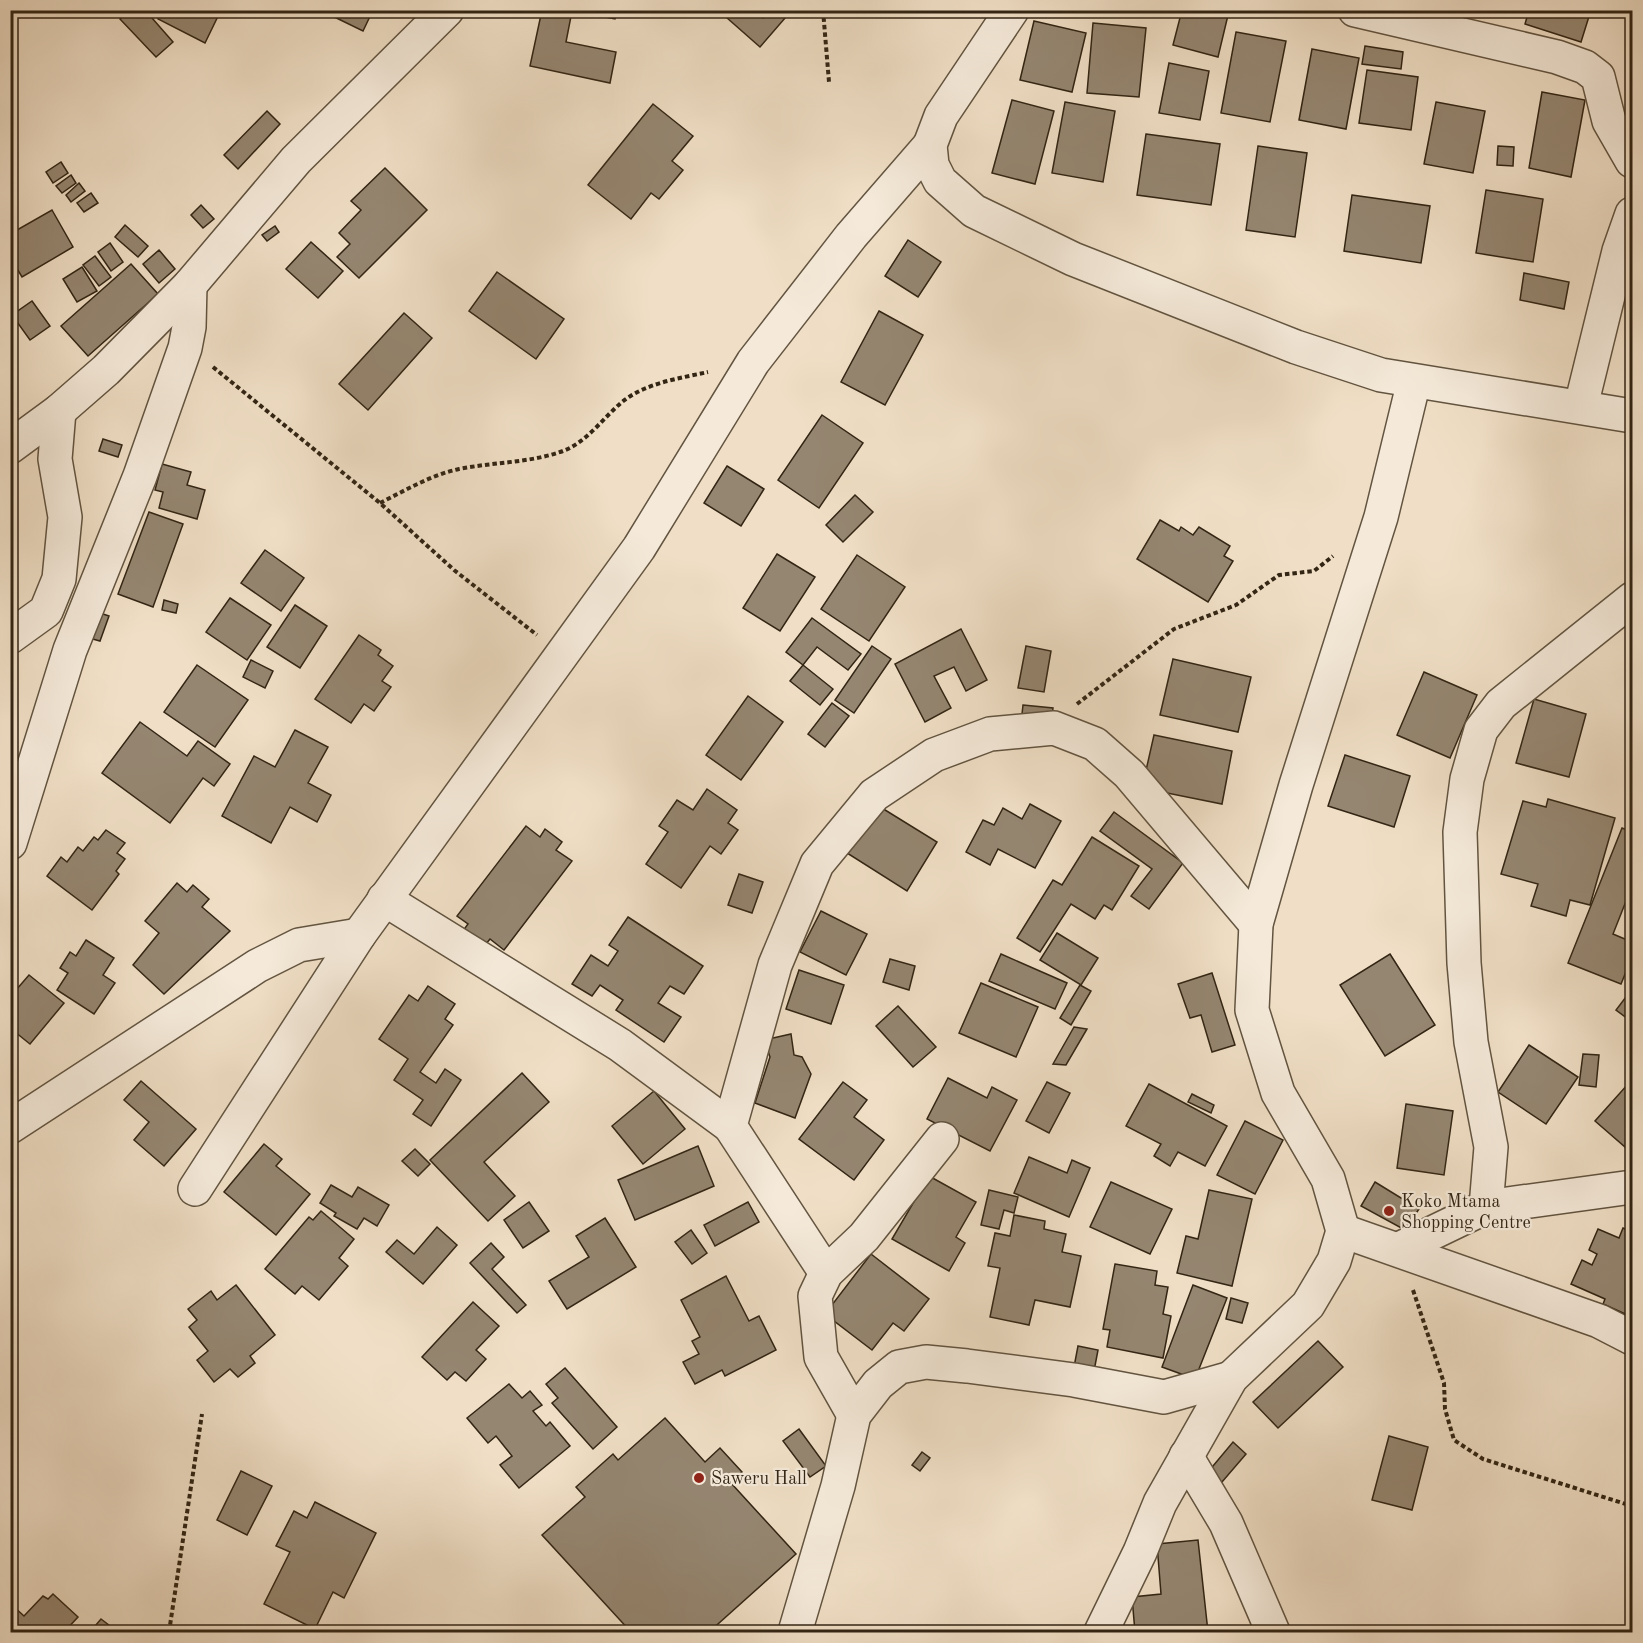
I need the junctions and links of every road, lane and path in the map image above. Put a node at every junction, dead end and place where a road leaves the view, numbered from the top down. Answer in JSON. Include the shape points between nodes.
{"nodes":[{"id":1,"x":447,"y":10,"type":"edge"},
{"id":2,"x":823,"y":10,"type":"edge"},
{"id":3,"x":1012,"y":10,"type":"edge"},
{"id":4,"x":1355,"y":10,"type":"edge"},
{"id":5,"x":829,"y":82,"type":"dead end"},
{"id":6,"x":930,"y":145,"type":"junction"},
{"id":7,"x":1632,"y":161,"type":"edge"},
{"id":8,"x":1632,"y":214,"type":"edge"},
{"id":9,"x":190,"y":285,"type":"junction"},
{"id":10,"x":185,"y":348,"type":"junction"},
{"id":11,"x":753,"y":362,"type":"junction"},
{"id":12,"x":1414,"y":381,"type":"junction"},
{"id":13,"x":1581,"y":406,"type":"junction"},
{"id":14,"x":59,"y":411,"type":"junction"},
{"id":15,"x":1632,"y":416,"type":"edge"},
{"id":16,"x":10,"y":447,"type":"edge"},
{"id":17,"x":380,"y":503,"type":"junction"},
{"id":18,"x":1341,"y":549,"type":"dead end"},
{"id":19,"x":1632,"y":599,"type":"edge"},
{"id":20,"x":10,"y":637,"type":"edge"},
{"id":21,"x":564,"y":655,"type":"junction"},
{"id":22,"x":1054,"y":728,"type":"junction"},
{"id":23,"x":10,"y":843,"type":"edge"},
{"id":24,"x":384,"y":899,"type":"junction"},
{"id":25,"x":1256,"y":924,"type":"junction"},
{"id":26,"x":359,"y":935,"type":"junction"},
{"id":27,"x":730,"y":1126,"type":"junction"},
{"id":28,"x":10,"y":1127,"type":"edge"},
{"id":29,"x":942,"y":1139,"type":"dead end"},
{"id":30,"x":1632,"y":1187,"type":"edge"},
{"id":31,"x":195,"y":1190,"type":"dead end"},
{"id":32,"x":1486,"y":1207,"type":"junction"},
{"id":33,"x":1343,"y":1231,"type":"junction"},
{"id":34,"x":1399,"y":1249,"type":"junction"},
{"id":35,"x":826,"y":1274,"type":"junction"},
{"id":36,"x":1632,"y":1338,"type":"edge"},
{"id":37,"x":1231,"y":1378,"type":"junction"},
{"id":38,"x":202,"y":1414,"type":"dead end"},
{"id":39,"x":854,"y":1414,"type":"junction"},
{"id":40,"x":1186,"y":1456,"type":"junction"},
{"id":41,"x":1632,"y":1506,"type":"edge"},
{"id":42,"x":170,"y":1632,"type":"edge"},
{"id":43,"x":795,"y":1632,"type":"edge"},
{"id":44,"x":1101,"y":1632,"type":"edge"},
{"id":45,"x":1273,"y":1632,"type":"edge"}],
"edges":[{"from":1,"to":9,"type":"street","via":[[296,160]]},
{"from":2,"to":5,"type":"path"},
{"from":3,"to":6,"type":"street","via":[[942,116]]},
{"from":4,"to":7,"type":"street","via":[[1585,67],[1598,77],[1609,121]]},
{"from":6,"to":11,"type":"street","via":[[851,236]]},
{"from":6,"to":12,"type":"street","via":[[940,181],[966,205],[988,218],[1073,259],[1296,347],[1381,375]]},
{"from":8,"to":13,"type":"street","via":[[1618,251]]},
{"from":9,"to":10,"type":"street"},
{"from":9,"to":14,"type":"street","via":[[106,370]]},
{"from":10,"to":17,"type":"path"},
{"from":10,"to":23,"type":"street","via":[[140,477],[70,650]]},
{"from":11,"to":17,"type":"path","via":[[648,388],[624,400],[576,445],[563,451],[450,471]]},
{"from":11,"to":21,"type":"street","via":[[639,548]]},
{"from":12,"to":13,"type":"street"},
{"from":12,"to":25,"type":"street","via":[[1381,517]]},
{"from":13,"to":15,"type":"street"},
{"from":14,"to":16,"type":"street"},
{"from":14,"to":20,"type":"street","via":[[55,459],[65,517],[59,579],[46,611]]},
{"from":17,"to":21,"type":"path","via":[[454,570]]},
{"from":18,"to":22,"type":"path","via":[[1314,572],[1279,575],[1236,605],[1174,629],[1083,698]]},
{"from":19,"to":32,"type":"street","via":[[1501,704],[1481,730],[1467,779],[1460,832],[1464,963],[1471,1042],[1491,1147]]},
{"from":21,"to":24,"type":"street"},
{"from":22,"to":25,"type":"street","via":[[1095,744],[1129,774]]},
{"from":22,"to":27,"type":"street","via":[[990,734],[934,755],[874,795],[817,864],[775,965]]},
{"from":24,"to":26,"type":"street"},
{"from":24,"to":27,"type":"street","via":[[620,1045]]},
{"from":25,"to":33,"type":"street","via":[[1252,1010],[1278,1093],[1328,1179]]},
{"from":26,"to":28,"type":"street","via":[[299,945],[257,966]]},
{"from":26,"to":31,"type":"street"},
{"from":27,"to":35,"type":"street"},
{"from":29,"to":35,"type":"street","via":[[864,1237]]},
{"from":30,"to":32,"type":"street"},
{"from":32,"to":34,"type":"street"},
{"from":33,"to":34,"type":"street"},
{"from":33,"to":37,"type":"street","via":[[1334,1261],[1308,1305]]},
{"from":34,"to":36,"type":"street","via":[[1599,1321]]},
{"from":34,"to":41,"type":"path","via":[[1444,1383],[1445,1409],[1454,1440],[1483,1459]]},
{"from":35,"to":39,"type":"street","via":[[815,1296],[821,1357]]},
{"from":37,"to":39,"type":"street","via":[[1164,1397],[1074,1380],[926,1362],[899,1367],[878,1384]]},
{"from":37,"to":40,"type":"street"},
{"from":38,"to":42,"type":"path"},
{"from":39,"to":43,"type":"street","via":[[838,1486]]},
{"from":40,"to":44,"type":"street"},
{"from":40,"to":45,"type":"street","via":[[1226,1524]]}]}
